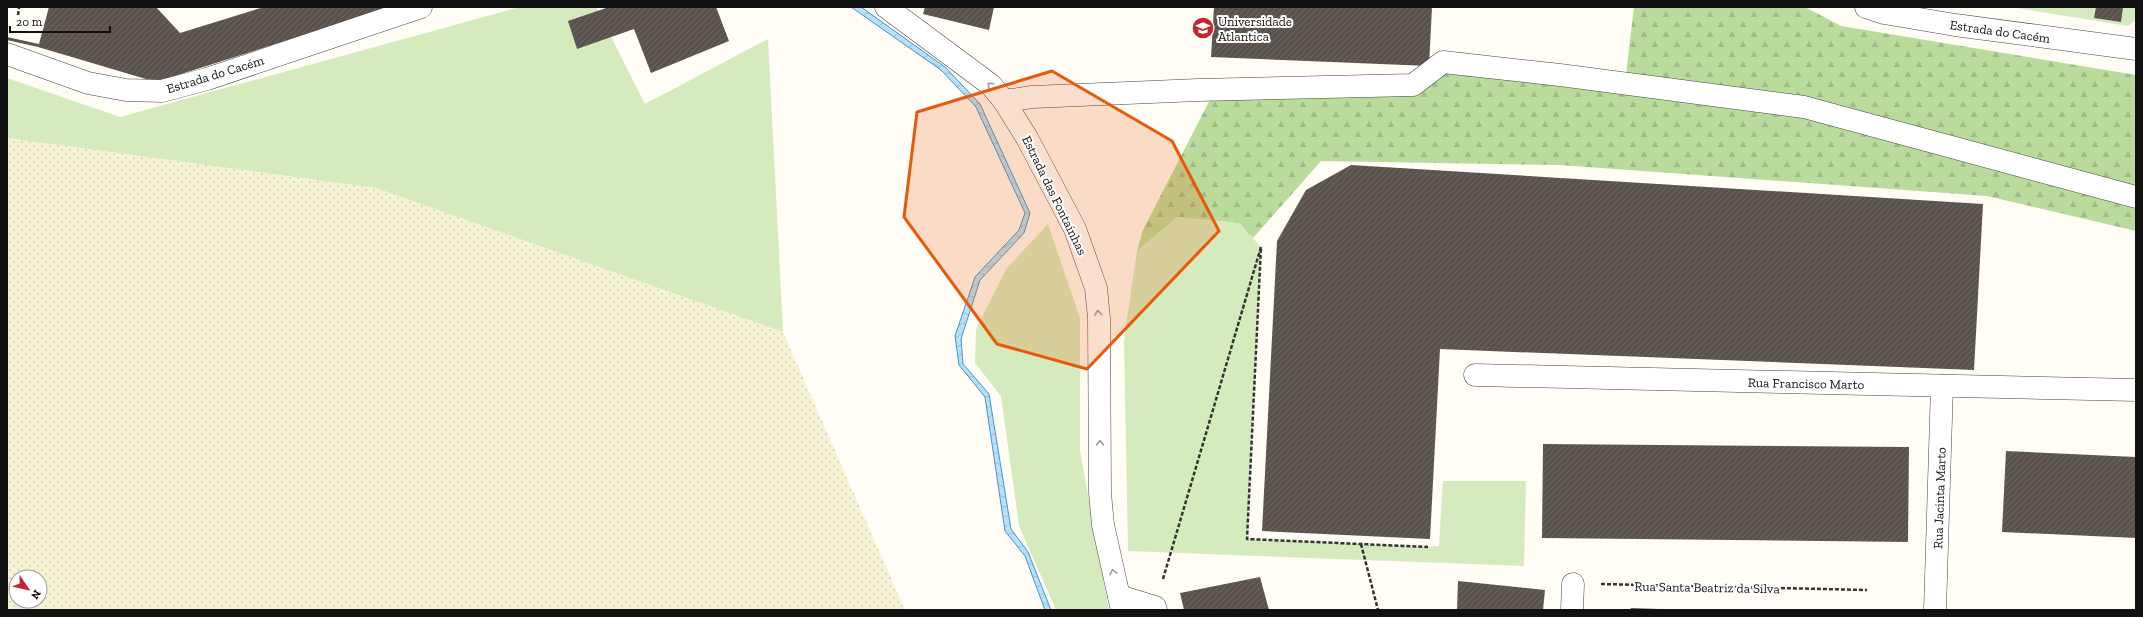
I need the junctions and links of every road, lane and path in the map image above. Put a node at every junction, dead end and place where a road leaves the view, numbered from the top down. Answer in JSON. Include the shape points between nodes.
{"nodes":[{"id":1,"x":19,"y":7,"type":"edge"},
{"id":2,"x":421,"y":7,"type":"edge"},
{"id":3,"x":886,"y":7,"type":"edge"},
{"id":4,"x":1866,"y":7,"type":"edge"},
{"id":5,"x":18,"y":15,"type":"dead end"},
{"id":6,"x":2136,"y":49,"type":"edge"},
{"id":7,"x":7,"y":54,"type":"edge"},
{"id":8,"x":1004,"y":101,"type":"junction"},
{"id":9,"x":2136,"y":197,"type":"edge"},
{"id":10,"x":1475,"y":375,"type":"dead end"},
{"id":11,"x":1942,"y":386,"type":"junction"},
{"id":12,"x":2136,"y":390,"type":"edge"},
{"id":13,"x":1362,"y":544,"type":"junction"},
{"id":14,"x":1428,"y":547,"type":"dead end"},
{"id":15,"x":1573,"y":584,"type":"joint"},
{"id":16,"x":1867,"y":590,"type":"dead end"},
{"id":17,"x":1120,"y":603,"type":"edge"},
{"id":18,"x":1155,"y":608,"type":"edge"},
{"id":19,"x":1378,"y":610,"type":"edge"},
{"id":20,"x":1572,"y":610,"type":"edge"},
{"id":21,"x":1936,"y":610,"type":"edge"}],
"edges":[{"from":1,"to":5,"type":"path"},
{"from":2,"to":7,"type":"street","name":"Estrada do Cacém","via":[[207,79],[162,91],[126,90],[88,83]]},
{"from":8,"to":3,"type":"street","name":"Estrada das Fontaínhas","one_way":true,"via":[[991,85]]},
{"from":4,"to":6,"type":"street","name":"Estrada do Cacém","via":[[1884,13],[1955,25]]},
{"from":8,"to":9,"type":"street","via":[[1032,97],[1191,90],[1413,85],[1443,62],[1804,107]]},
{"from":17,"to":8,"type":"street","name":"Estrada das Fontaínhas","one_way":true,"via":[[1103,525],[1100,493],[1099,318],[1096,288],[1075,229],[1027,138]]},
{"from":10,"to":11,"type":"street","name":"Rua Francisco Marto"},
{"from":11,"to":12,"type":"street","name":"Rua Francisco Marto"},
{"from":11,"to":21,"type":"street","name":"Rua Jacinta Marto"},
{"from":13,"to":14,"type":"path"},
{"from":13,"to":18,"type":"path","via":[[1247,539],[1262,247]]},
{"from":13,"to":19,"type":"path"},
{"from":15,"to":16,"type":"path","name":"Rua Santa Beatriz da Silva"},
{"from":15,"to":20,"type":"street"},
{"from":17,"to":18,"type":"street"}]}
